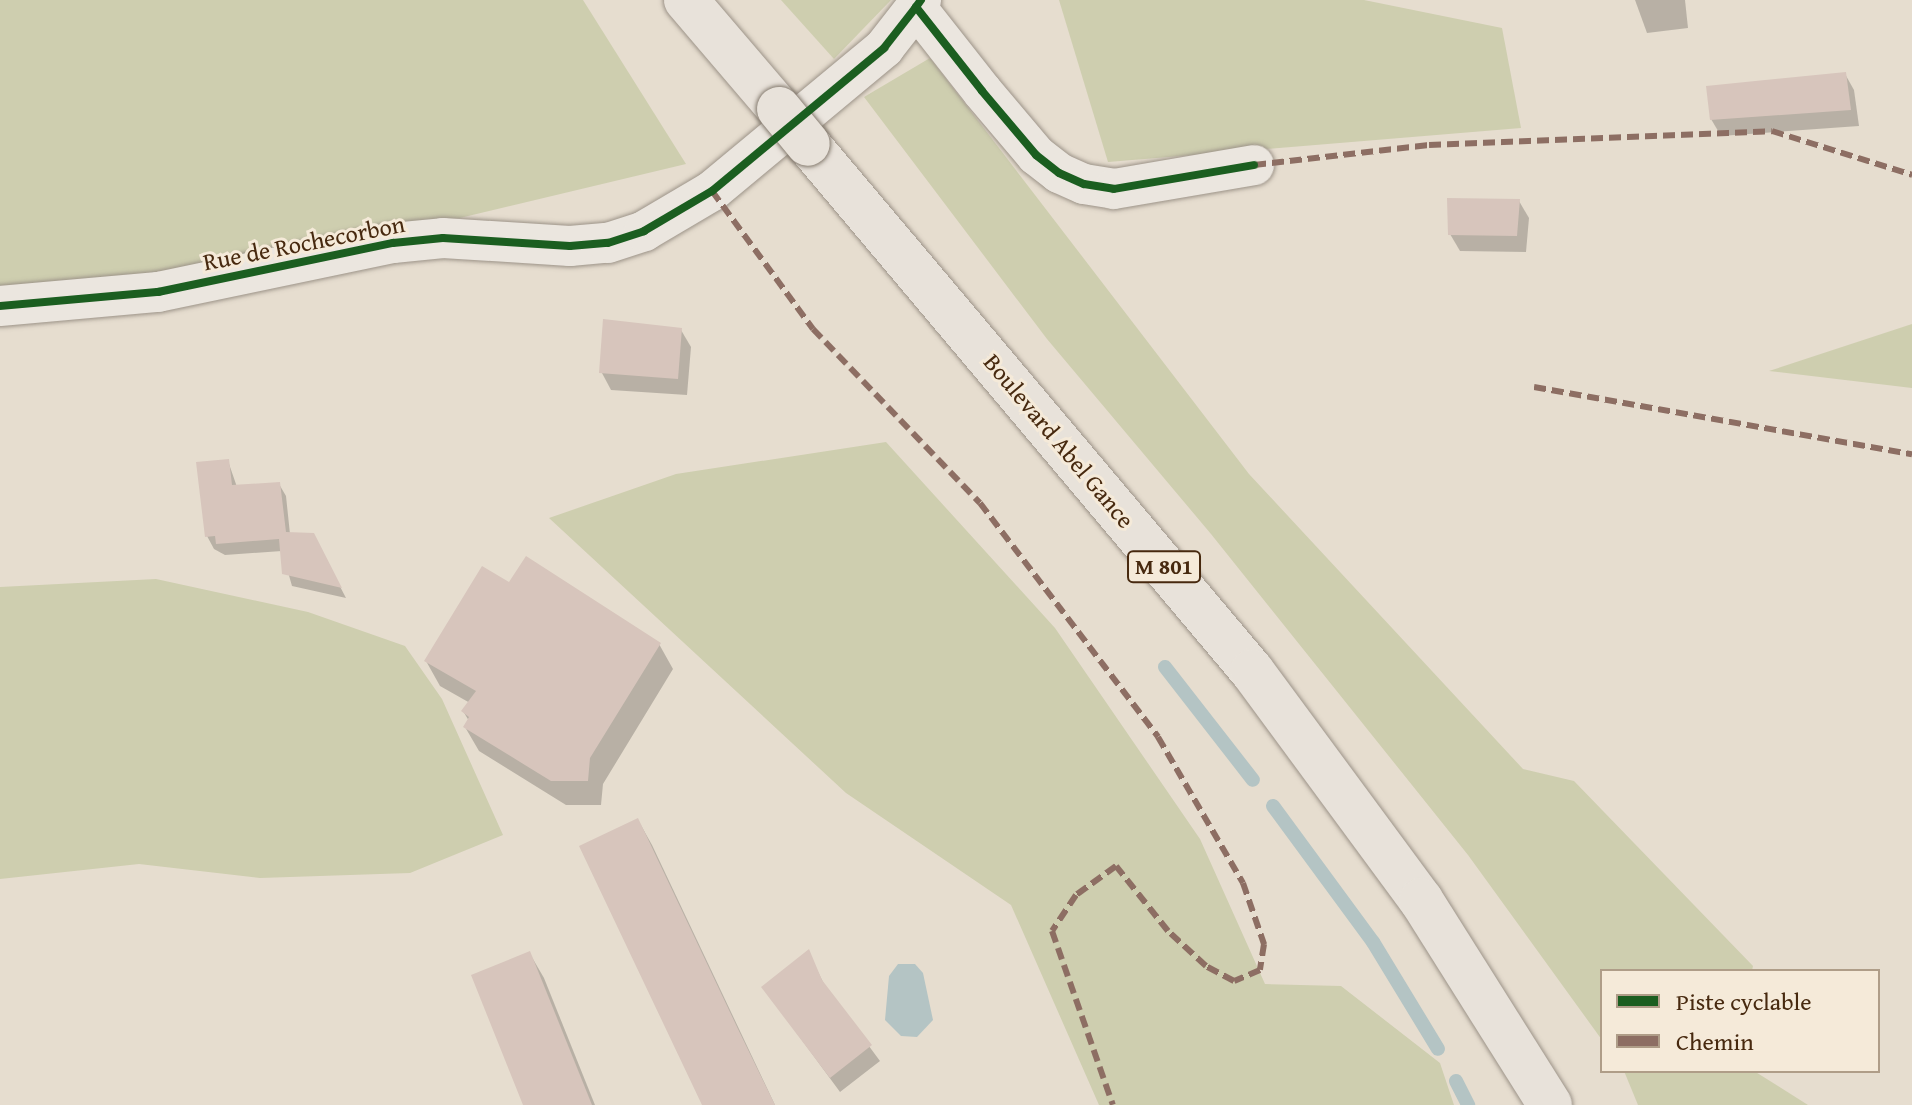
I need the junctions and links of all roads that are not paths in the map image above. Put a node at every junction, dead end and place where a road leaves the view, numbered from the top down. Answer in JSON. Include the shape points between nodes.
{"nodes":[{"id":1,"x":686,"y":0,"type":"edge"},
{"id":2,"x":702,"y":0,"type":"edge"},
{"id":3,"x":918,"y":4,"type":"edge"},
{"id":4,"x":721,"y":40,"type":"junction"},
{"id":5,"x":1254,"y":165,"type":"dead end"},
{"id":6,"x":0,"y":306,"type":"edge"},
{"id":7,"x":1493,"y":1011,"type":"junction"},
{"id":8,"x":1521,"y":1105,"type":"edge"},
{"id":9,"x":1550,"y":1105,"type":"edge"}],
"edges":[{"from":1,"to":4,"type":"main road","name":"Boulevard Abel Gance","number":"M 801"},
{"from":2,"to":4,"type":"main road","name":"Boulevard Abel Gance","number":"M 801"},
{"from":3,"to":5,"type":"street","via":[[1036,155],[1059,173],[1114,189]]},
{"from":3,"to":6,"type":"street","name":"Rue de Rochecorbon","via":[[873,59],[712,191],[644,231],[608,243],[570,246],[443,238],[393,243],[158,292]]},
{"from":4,"to":7,"type":"main road","name":"Boulevard Abel Gance","number":"M 801","bridge":true,"via":[[1252,671],[1421,900]]},
{"from":7,"to":8,"type":"main road","name":"Boulevard Abel Gance","number":"M 801"},
{"from":7,"to":9,"type":"main road","name":"Boulevard Abel Gance","number":"M 801"}]}
